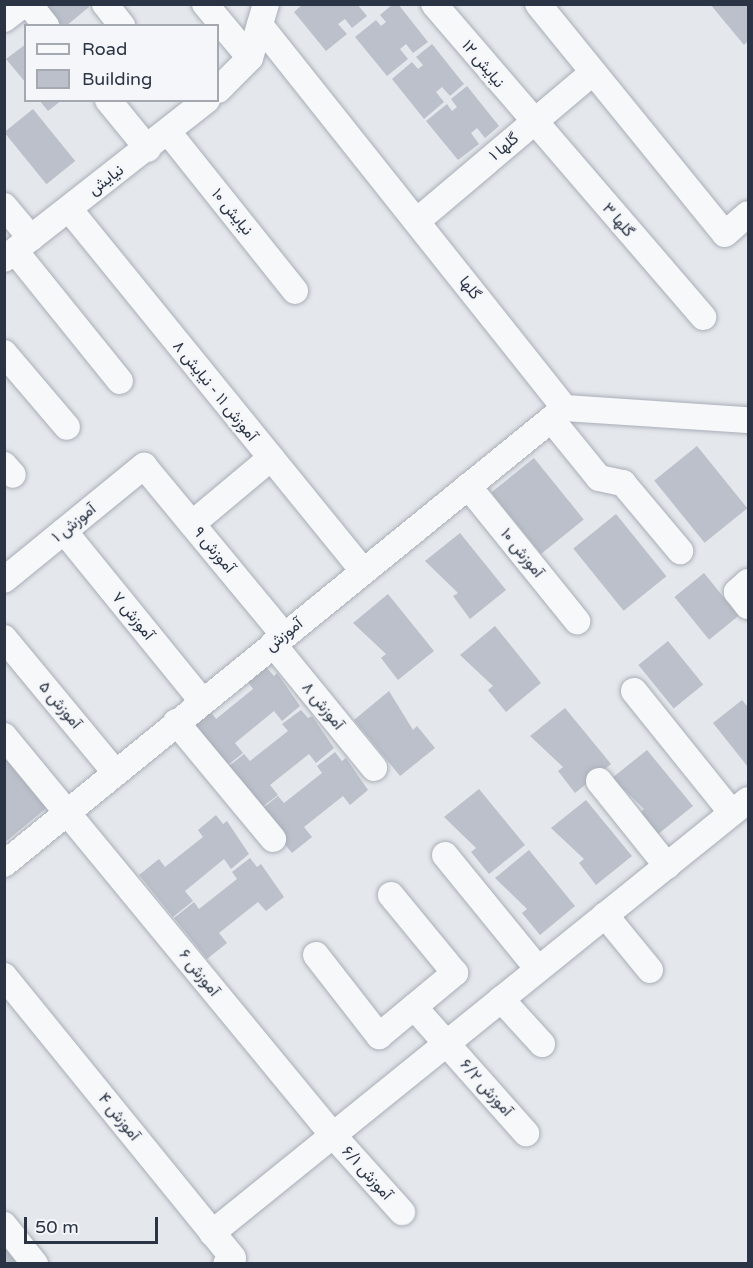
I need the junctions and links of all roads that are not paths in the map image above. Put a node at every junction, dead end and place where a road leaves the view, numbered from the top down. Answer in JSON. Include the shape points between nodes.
{"nodes":[{"id":1,"x":24,"y":4,"type":"edge"},
{"id":2,"x":29,"y":4,"type":"edge"},
{"id":3,"x":105,"y":4,"type":"edge"},
{"id":4,"x":205,"y":4,"type":"edge"},
{"id":5,"x":434,"y":4,"type":"edge"},
{"id":6,"x":538,"y":4,"type":"edge"},
{"id":7,"x":263,"y":15,"type":"edge"},
{"id":8,"x":4,"y":19,"type":"edge"},
{"id":9,"x":44,"y":24,"type":"edge"},
{"id":10,"x":120,"y":24,"type":"edge"},
{"id":11,"x":250,"y":58,"type":"junction"},
{"id":12,"x":591,"y":74,"type":"junction"},
{"id":13,"x":219,"y":89,"type":"edge"},
{"id":14,"x":110,"y":102,"type":"edge"},
{"id":15,"x":195,"y":105,"type":"edge"},
{"id":16,"x":533,"y":123,"type":"junction"},
{"id":17,"x":169,"y":133,"type":"junction"},
{"id":18,"x":148,"y":149,"type":"junction"},
{"id":19,"x":4,"y":206,"type":"edge"},
{"id":20,"x":69,"y":209,"type":"junction"},
{"id":21,"x":748,"y":214,"type":"edge"},
{"id":22,"x":417,"y":221,"type":"junction"},
{"id":23,"x":17,"y":250,"type":"edge"},
{"id":24,"x":295,"y":291,"type":"dead end"},
{"id":25,"x":703,"y":317,"type":"dead end"},
{"id":26,"x":4,"y":353,"type":"edge"},
{"id":27,"x":120,"y":381,"type":"dead end"},
{"id":28,"x":558,"y":413,"type":"junction"},
{"id":29,"x":745,"y":423,"type":"edge"},
{"id":30,"x":67,"y":426,"type":"dead end"},
{"id":31,"x":271,"y":458,"type":"junction"},
{"id":32,"x":144,"y":466,"type":"joint"},
{"id":33,"x":468,"y":486,"type":"junction"},
{"id":34,"x":192,"y":524,"type":"junction"},
{"id":35,"x":64,"y":531,"type":"junction"},
{"id":36,"x":680,"y":551,"type":"dead end"},
{"id":37,"x":363,"y":571,"type":"junction"},
{"id":38,"x":4,"y":580,"type":"edge"},
{"id":39,"x":748,"y":582,"type":"edge"},
{"id":40,"x":748,"y":606,"type":"edge"},
{"id":41,"x":577,"y":621,"type":"dead end"},
{"id":42,"x":279,"y":639,"type":"junction"},
{"id":43,"x":6,"y":642,"type":"edge"},
{"id":44,"x":634,"y":691,"type":"dead end"},
{"id":45,"x":202,"y":701,"type":"junction"},
{"id":46,"x":176,"y":722,"type":"junction"},
{"id":47,"x":4,"y":736,"type":"edge"},
{"id":48,"x":374,"y":768,"type":"dead end"},
{"id":49,"x":115,"y":772,"type":"junction"},
{"id":50,"x":599,"y":781,"type":"dead end"},
{"id":51,"x":740,"y":806,"type":"edge"},
{"id":52,"x":67,"y":812,"type":"junction"},
{"id":53,"x":273,"y":839,"type":"dead end"},
{"id":54,"x":445,"y":855,"type":"dead end"},
{"id":55,"x":4,"y":864,"type":"edge"},
{"id":56,"x":667,"y":866,"type":"junction"},
{"id":57,"x":392,"y":895,"type":"dead end"},
{"id":58,"x":605,"y":915,"type":"junction"},
{"id":59,"x":316,"y":955,"type":"dead end"},
{"id":60,"x":538,"y":969,"type":"junction"},
{"id":61,"x":650,"y":970,"type":"dead end"},
{"id":62,"x":4,"y":976,"type":"edge"},
{"id":63,"x":501,"y":999,"type":"junction"},
{"id":64,"x":414,"y":1007,"type":"junction"},
{"id":65,"x":445,"y":1044,"type":"junction"},
{"id":66,"x":542,"y":1044,"type":"dead end"},
{"id":67,"x":526,"y":1133,"type":"dead end"},
{"id":68,"x":332,"y":1134,"type":"junction"},
{"id":69,"x":402,"y":1212,"type":"dead end"},
{"id":70,"x":4,"y":1225,"type":"edge"},
{"id":71,"x":213,"y":1233,"type":"junction"},
{"id":72,"x":230,"y":1261,"type":"edge"},
{"id":73,"x":35,"y":1263,"type":"edge"}],
"edges":[{"from":1,"to":8,"type":"street"},
{"from":2,"to":9,"type":"street"},
{"from":3,"to":10,"type":"street"},
{"from":4,"to":11,"type":"street"},
{"from":5,"to":16,"type":"street","name":"نیایش ۱۲"},
{"from":6,"to":12,"type":"street"},
{"from":7,"to":11,"type":"street"},
{"from":7,"to":22,"type":"street","name":"گلها"},
{"from":11,"to":13,"type":"street"},
{"from":12,"to":16,"type":"street","name":"گلها ۱"},
{"from":12,"to":21,"type":"street","via":[[724,234]]},
{"from":14,"to":18,"type":"street"},
{"from":15,"to":17,"type":"street","name":"نیایش"},
{"from":16,"to":22,"type":"street","name":"گلها ۱"},
{"from":16,"to":25,"type":"street","name":"گلها ۳"},
{"from":17,"to":18,"type":"street","name":"نیایش"},
{"from":17,"to":24,"type":"street","name":"نیایش ۱۰"},
{"from":18,"to":20,"type":"street","name":"نیایش"},
{"from":19,"to":23,"type":"street"},
{"from":20,"to":23,"type":"street","name":"نیایش"},
{"from":20,"to":31,"type":"street","name":"آموزش ۱۱ - نیایش ۸"},
{"from":22,"to":28,"type":"street","name":"گلها"},
{"from":23,"to":27,"type":"street"},
{"from":26,"to":30,"type":"street"},
{"from":28,"to":29,"type":"street"},
{"from":28,"to":33,"type":"street","name":"آموزش"},
{"from":28,"to":36,"type":"street","name":"گلها","via":[[599,477],[623,483]]},
{"from":31,"to":34,"type":"street"},
{"from":31,"to":37,"type":"street","name":"آموزش ۱۱ - نیایش ۸"},
{"from":32,"to":34,"type":"street","name":"آموزش ۹"},
{"from":32,"to":35,"type":"street","name":"آموزش ۱"},
{"from":33,"to":37,"type":"street","name":"آموزش"},
{"from":33,"to":41,"type":"street","name":"آموزش ۱۰"},
{"from":34,"to":42,"type":"street","name":"آموزش ۹"},
{"from":35,"to":38,"type":"street","name":"آموزش ۱"},
{"from":35,"to":45,"type":"street","name":"آموزش ۷"},
{"from":37,"to":42,"type":"street","name":"آموزش"},
{"from":39,"to":40,"type":"street","via":[[737,592]]},
{"from":42,"to":45,"type":"street","name":"آموزش"},
{"from":42,"to":48,"type":"street","name":"آموزش ۸"},
{"from":43,"to":49,"type":"street","name":"آموزش ۵"},
{"from":44,"to":51,"type":"street"},
{"from":45,"to":46,"type":"street","name":"آموزش"},
{"from":46,"to":49,"type":"street","name":"آموزش"},
{"from":46,"to":53,"type":"street"},
{"from":47,"to":52,"type":"street","name":"آموزش ۶"},
{"from":49,"to":52,"type":"street","name":"آموزش"},
{"from":50,"to":56,"type":"street"},
{"from":51,"to":56,"type":"street"},
{"from":52,"to":55,"type":"street","name":"آموزش"},
{"from":52,"to":68,"type":"street","name":"آموزش ۶"},
{"from":54,"to":60,"type":"street"},
{"from":56,"to":58,"type":"street"},
{"from":57,"to":64,"type":"street","via":[[455,973]]},
{"from":58,"to":60,"type":"street"},
{"from":58,"to":61,"type":"street"},
{"from":59,"to":64,"type":"street","via":[[379,1036]]},
{"from":60,"to":63,"type":"street"},
{"from":62,"to":71,"type":"street","name":"آموزش ۴"},
{"from":63,"to":65,"type":"street"},
{"from":63,"to":66,"type":"street"},
{"from":64,"to":65,"type":"street","name":"آموزش ۶/۲"},
{"from":65,"to":67,"type":"street","name":"آموزش ۶/۲"},
{"from":65,"to":68,"type":"street"},
{"from":68,"to":69,"type":"street","name":"آموزش ۶/۱"},
{"from":68,"to":71,"type":"street"},
{"from":70,"to":73,"type":"street"},
{"from":71,"to":72,"type":"street","name":"آموزش ۴"}]}
